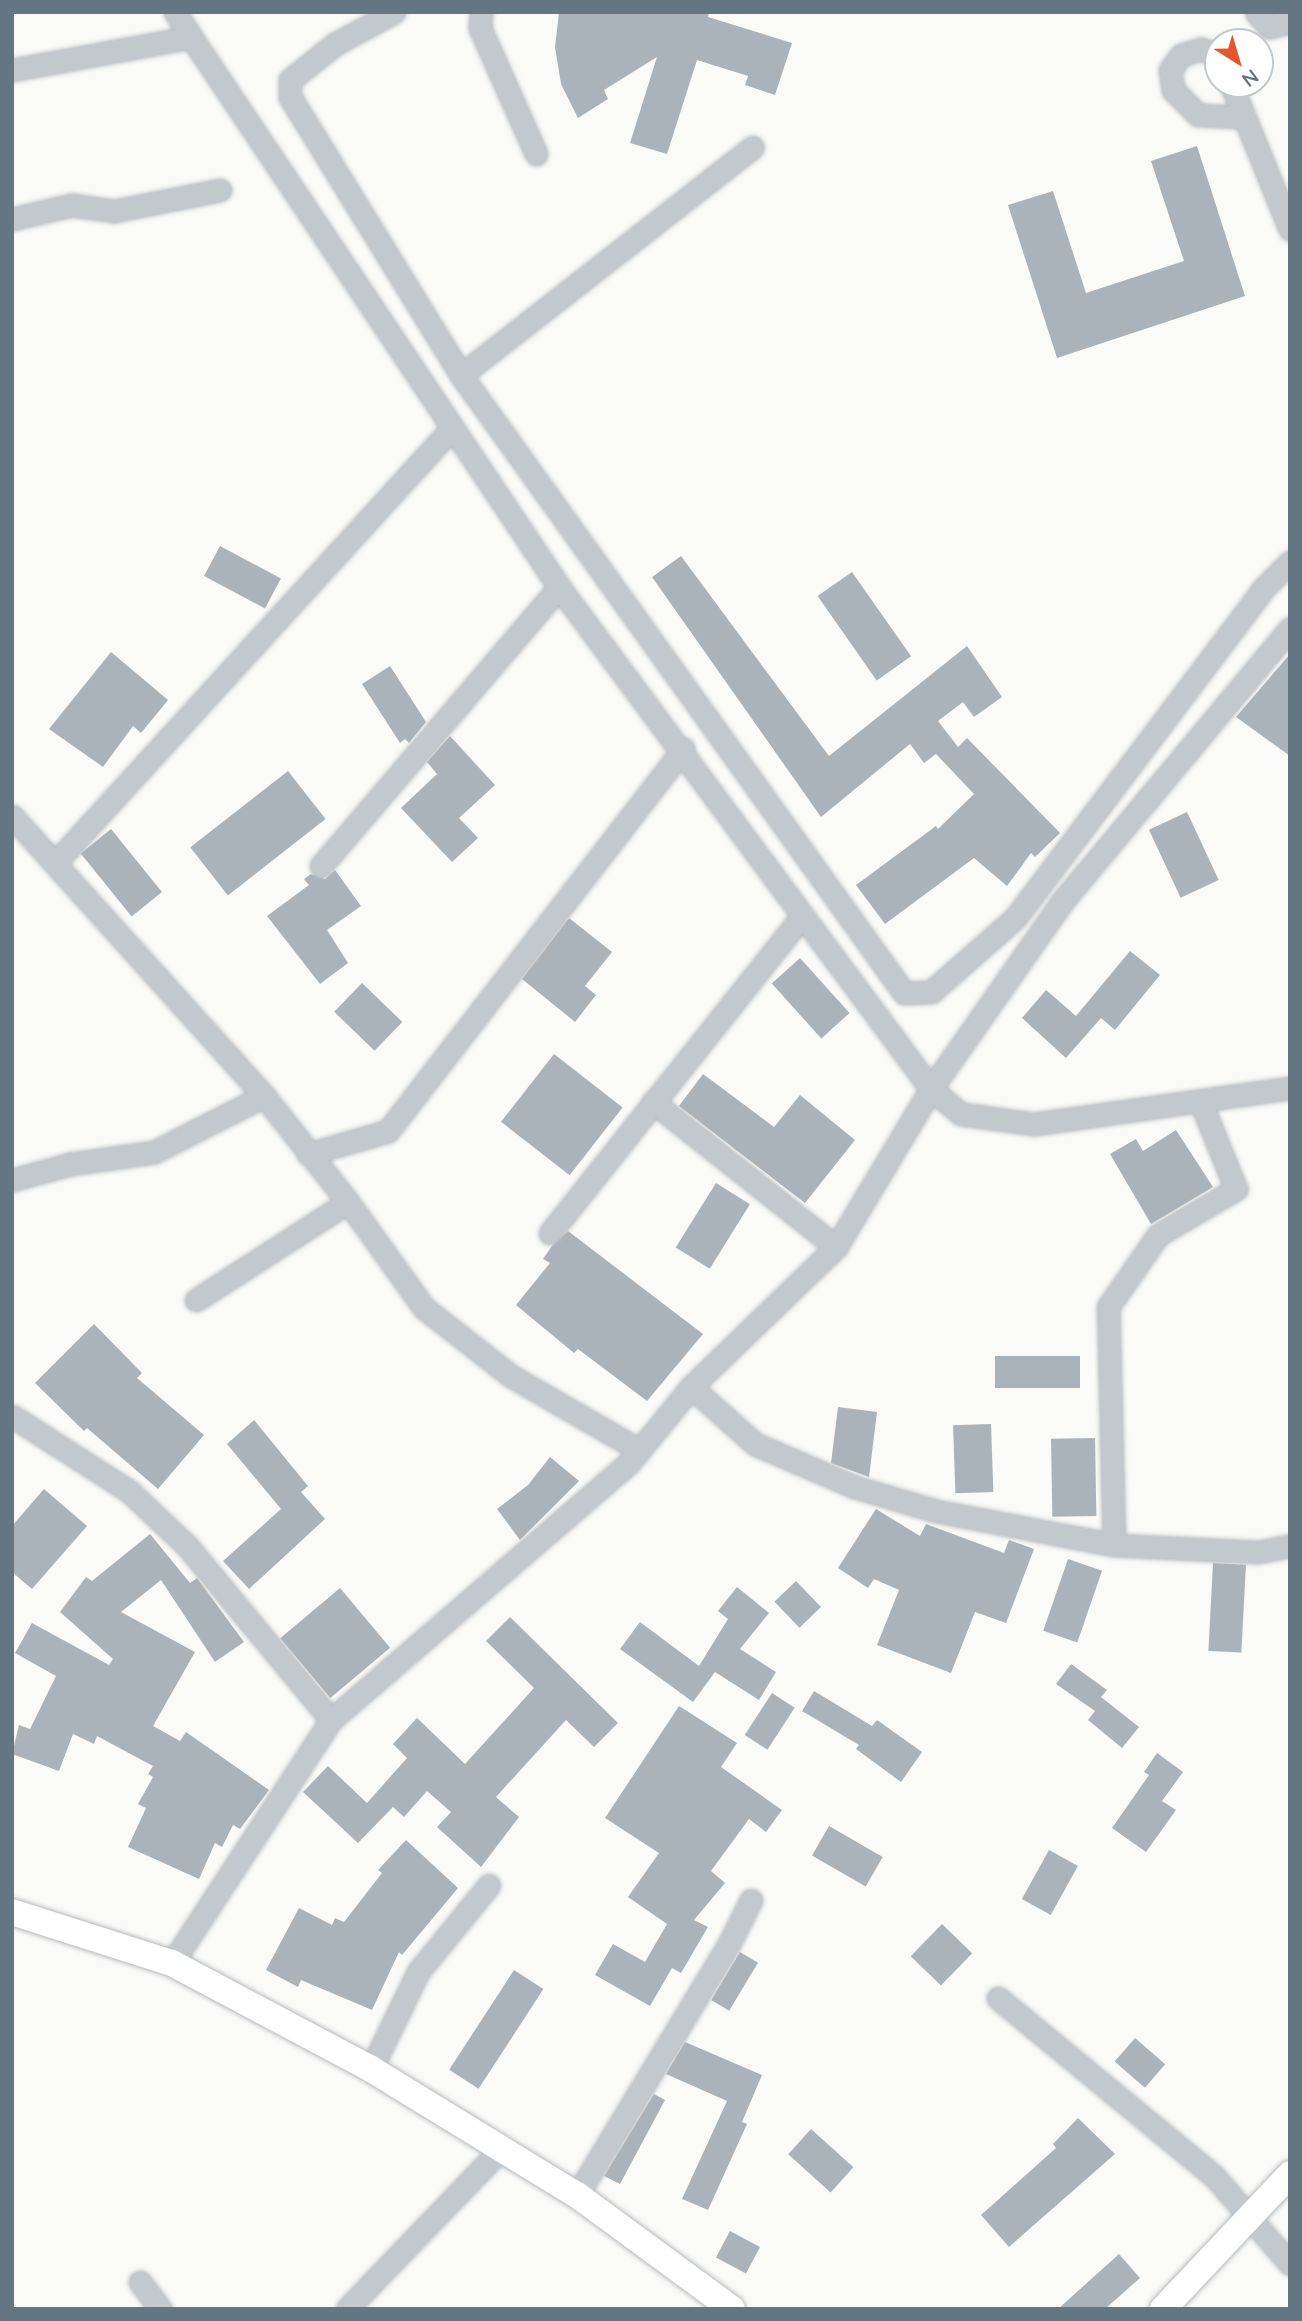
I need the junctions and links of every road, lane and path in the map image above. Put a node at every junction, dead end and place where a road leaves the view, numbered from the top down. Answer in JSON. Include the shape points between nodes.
{"nodes":[{"id":1,"x":175,"y":12,"type":"edge"},
{"id":2,"x":394,"y":12,"type":"edge"},
{"id":3,"x":481,"y":12,"type":"edge"},
{"id":4,"x":1256,"y":12,"type":"edge"},
{"id":5,"x":1290,"y":22,"type":"edge"},
{"id":6,"x":191,"y":37,"type":"junction"},
{"id":7,"x":1204,"y":50,"type":"edge"},
{"id":8,"x":12,"y":70,"type":"edge"},
{"id":9,"x":1235,"y":98,"type":"edge"},
{"id":10,"x":1241,"y":117,"type":"junction"},
{"id":11,"x":752,"y":147,"type":"dead end"},
{"id":12,"x":536,"y":154,"type":"dead end"},
{"id":13,"x":220,"y":190,"type":"dead end"},
{"id":14,"x":12,"y":219,"type":"edge"},
{"id":15,"x":1290,"y":229,"type":"edge"},
{"id":16,"x":461,"y":375,"type":"junction"},
{"id":17,"x":452,"y":428,"type":"junction"},
{"id":18,"x":1290,"y":562,"type":"edge"},
{"id":19,"x":559,"y":587,"type":"junction"},
{"id":20,"x":1290,"y":628,"type":"edge"},
{"id":21,"x":683,"y":749,"type":"junction"},
{"id":22,"x":12,"y":816,"type":"edge"},
{"id":23,"x":56,"y":862,"type":"junction"},
{"id":24,"x":321,"y":866,"type":"dead end"},
{"id":25,"x":801,"y":917,"type":"junction"},
{"id":26,"x":1290,"y":1088,"type":"edge"},
{"id":27,"x":931,"y":1089,"type":"junction"},
{"id":28,"x":264,"y":1097,"type":"junction"},
{"id":29,"x":653,"y":1101,"type":"junction"},
{"id":30,"x":1201,"y":1103,"type":"junction"},
{"id":31,"x":308,"y":1154,"type":"junction"},
{"id":32,"x":12,"y":1180,"type":"edge"},
{"id":33,"x":348,"y":1202,"type":"junction"},
{"id":34,"x":550,"y":1233,"type":"dead end"},
{"id":35,"x":836,"y":1247,"type":"junction"},
{"id":36,"x":196,"y":1300,"type":"dead end"},
{"id":37,"x":691,"y":1387,"type":"junction"},
{"id":38,"x":12,"y":1416,"type":"edge"},
{"id":39,"x":639,"y":1450,"type":"junction"},
{"id":40,"x":1114,"y":1545,"type":"junction"},
{"id":41,"x":1290,"y":1546,"type":"edge"},
{"id":42,"x":331,"y":1720,"type":"junction"},
{"id":43,"x":489,"y":1885,"type":"dead end"},
{"id":44,"x":751,"y":1900,"type":"dead end"},
{"id":45,"x":12,"y":1912,"type":"edge"},
{"id":46,"x":172,"y":1963,"type":"junction"},
{"id":47,"x":998,"y":1998,"type":"dead end"},
{"id":48,"x":371,"y":2069,"type":"junction"},
{"id":49,"x":500,"y":2150,"type":"junction"},
{"id":50,"x":1290,"y":2174,"type":"edge"},
{"id":51,"x":578,"y":2195,"type":"junction"},
{"id":52,"x":1247,"y":2219,"type":"junction"},
{"id":53,"x":1290,"y":2264,"type":"edge"},
{"id":54,"x":140,"y":2282,"type":"dead end"},
{"id":55,"x":160,"y":2309,"type":"edge"},
{"id":56,"x":347,"y":2309,"type":"edge"},
{"id":57,"x":732,"y":2309,"type":"edge"},
{"id":58,"x":1163,"y":2309,"type":"edge"}],
"edges":[{"from":1,"to":6,"type":"street"},
{"from":2,"to":16,"type":"street","via":[[334,44],[290,80],[290,97]]},
{"from":3,"to":12,"type":"street","via":[[481,28]]},
{"from":4,"to":5,"type":"street","via":[[1269,27]]},
{"from":6,"to":8,"type":"street"},
{"from":6,"to":17,"type":"street"},
{"from":7,"to":10,"type":"street","via":[[1181,55],[1170,70],[1173,90],[1198,116]]},
{"from":9,"to":10,"type":"street"},
{"from":10,"to":15,"type":"street"},
{"from":11,"to":16,"type":"street"},
{"from":13,"to":14,"type":"street","via":[[114,211],[71,205]]},
{"from":16,"to":18,"type":"street","via":[[904,993],[931,992],[1016,916],[1262,590]]},
{"from":17,"to":19,"type":"street"},
{"from":17,"to":23,"type":"street"},
{"from":19,"to":21,"type":"street"},
{"from":19,"to":24,"type":"street"},
{"from":20,"to":27,"type":"street","via":[[1062,902]]},
{"from":21,"to":25,"type":"street"},
{"from":21,"to":31,"type":"street","via":[[388,1131]]},
{"from":22,"to":23,"type":"street"},
{"from":23,"to":28,"type":"street"},
{"from":25,"to":27,"type":"street"},
{"from":25,"to":29,"type":"street"},
{"from":26,"to":30,"type":"street"},
{"from":27,"to":30,"type":"street","via":[[961,1114],[1034,1124],[1124,1108]]},
{"from":27,"to":35,"type":"street"},
{"from":28,"to":31,"type":"street"},
{"from":28,"to":32,"type":"street","via":[[154,1152],[70,1164]]},
{"from":29,"to":34,"type":"street"},
{"from":29,"to":35,"type":"street"},
{"from":30,"to":40,"type":"street","via":[[1236,1189],[1158,1235],[1108,1307]]},
{"from":31,"to":33,"type":"street"},
{"from":33,"to":36,"type":"street"},
{"from":33,"to":39,"type":"street","via":[[424,1308],[511,1376]]},
{"from":35,"to":37,"type":"street"},
{"from":37,"to":39,"type":"street"},
{"from":37,"to":40,"type":"street","via":[[755,1444],[855,1487],[936,1511]]},
{"from":38,"to":42,"type":"street","via":[[129,1491],[178,1538]]},
{"from":39,"to":42,"type":"street"},
{"from":40,"to":41,"type":"street","via":[[1258,1552]]},
{"from":42,"to":46,"type":"street"},
{"from":43,"to":48,"type":"street","via":[[418,1972]]},
{"from":44,"to":51,"type":"street"},
{"from":45,"to":46,"type":"main road"},
{"from":46,"to":48,"type":"main road"},
{"from":47,"to":52,"type":"street","via":[[1214,2176]]},
{"from":48,"to":49,"type":"main road"},
{"from":49,"to":51,"type":"main road"},
{"from":49,"to":56,"type":"street"},
{"from":50,"to":52,"type":"main road"},
{"from":51,"to":57,"type":"main road"},
{"from":52,"to":53,"type":"street"},
{"from":52,"to":58,"type":"main road"},
{"from":54,"to":55,"type":"street"}]}
